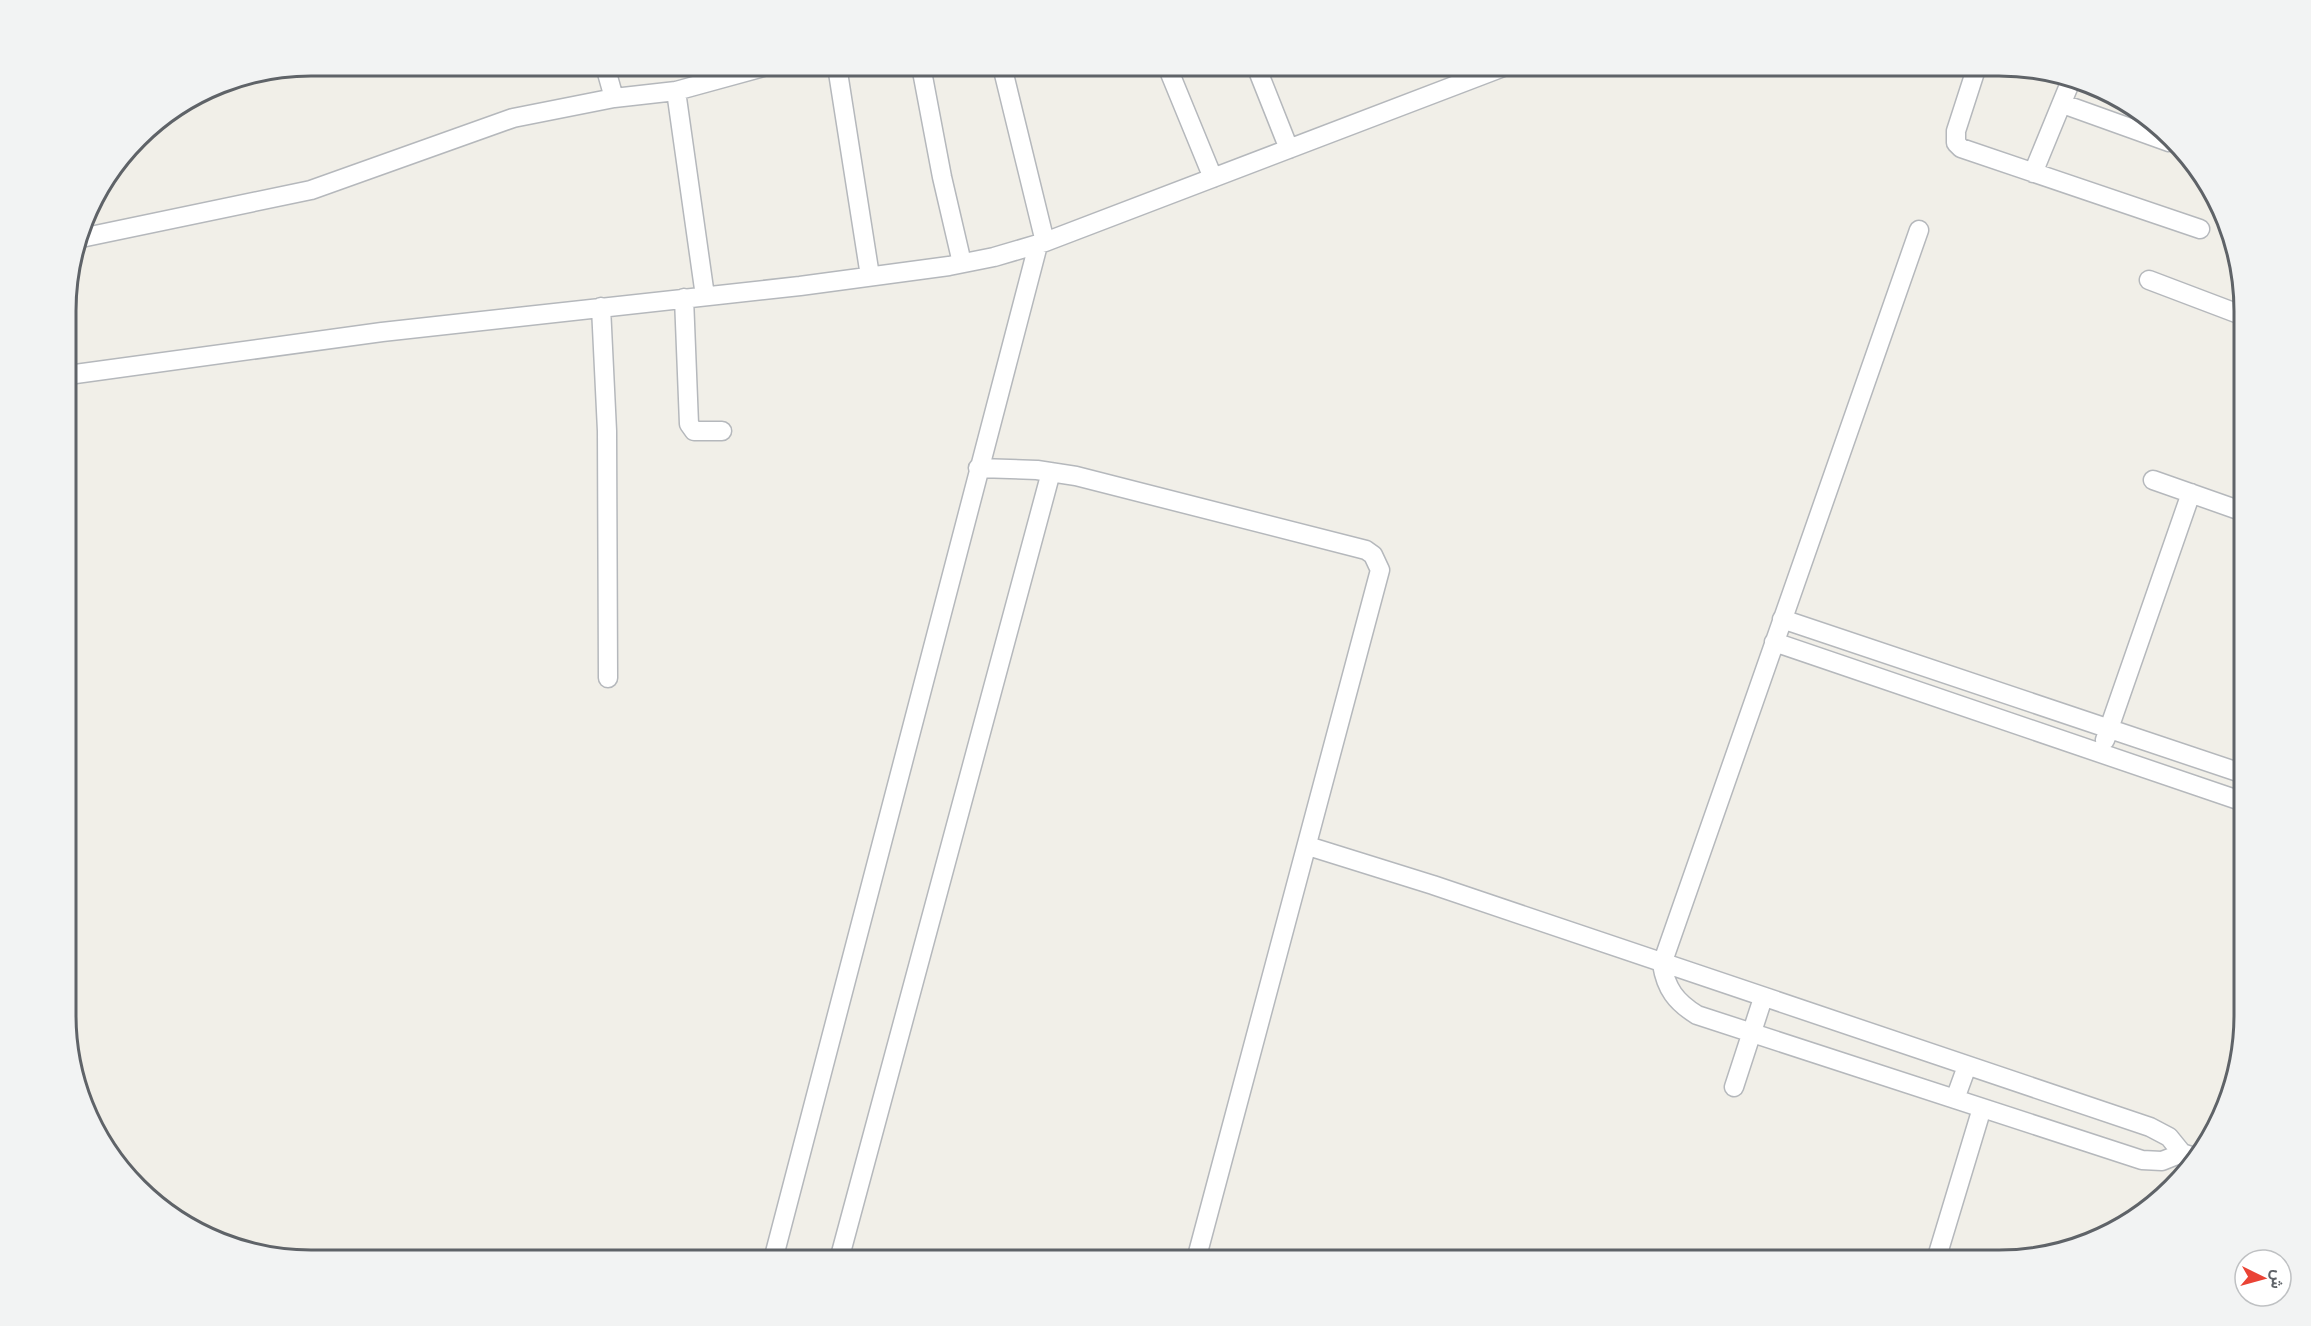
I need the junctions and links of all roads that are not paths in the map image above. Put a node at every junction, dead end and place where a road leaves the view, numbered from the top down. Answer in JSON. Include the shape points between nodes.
{"nodes":[{"id":1,"x":608,"y":76,"type":"edge"},
{"id":2,"x":730,"y":76,"type":"edge"},
{"id":3,"x":839,"y":76,"type":"edge"},
{"id":4,"x":923,"y":76,"type":"edge"},
{"id":5,"x":1004,"y":76,"type":"edge"},
{"id":6,"x":1171,"y":76,"type":"edge"},
{"id":7,"x":1260,"y":76,"type":"edge"},
{"id":8,"x":1480,"y":76,"type":"edge"},
{"id":9,"x":1974,"y":76,"type":"edge"},
{"id":10,"x":2069,"y":87,"type":"edge"},
{"id":11,"x":676,"y":91,"type":"junction"},
{"id":12,"x":614,"y":98,"type":"junction"},
{"id":13,"x":2063,"y":104,"type":"junction"},
{"id":14,"x":2159,"y":138,"type":"edge"},
{"id":15,"x":1289,"y":149,"type":"junction"},
{"id":16,"x":2033,"y":173,"type":"junction"},
{"id":17,"x":1213,"y":178,"type":"junction"},
{"id":18,"x":1919,"y":230,"type":"dead end"},
{"id":19,"x":2200,"y":230,"type":"dead end"},
{"id":20,"x":89,"y":236,"type":"edge"},
{"id":21,"x":1041,"y":243,"type":"junction"},
{"id":22,"x":962,"y":263,"type":"junction"},
{"id":23,"x":870,"y":276,"type":"junction"},
{"id":24,"x":2149,"y":280,"type":"dead end"},
{"id":25,"x":705,"y":296,"type":"junction"},
{"id":26,"x":684,"y":298,"type":"junction"},
{"id":27,"x":601,"y":307,"type":"junction"},
{"id":28,"x":2234,"y":312,"type":"edge"},
{"id":29,"x":76,"y":374,"type":"edge"},
{"id":30,"x":722,"y":431,"type":"dead end"},
{"id":31,"x":978,"y":468,"type":"junction"},
{"id":32,"x":1051,"y":472,"type":"junction"},
{"id":33,"x":2153,"y":480,"type":"dead end"},
{"id":34,"x":2191,"y":493,"type":"junction"},
{"id":35,"x":2234,"y":508,"type":"edge"},
{"id":36,"x":1782,"y":619,"type":"junction"},
{"id":37,"x":1774,"y":642,"type":"junction"},
{"id":38,"x":608,"y":678,"type":"dead end"},
{"id":39,"x":2109,"y":729,"type":"junction"},
{"id":40,"x":2101,"y":753,"type":"junction"},
{"id":41,"x":2234,"y":771,"type":"edge"},
{"id":42,"x":2234,"y":799,"type":"edge"},
{"id":43,"x":1308,"y":846,"type":"junction"},
{"id":44,"x":1662,"y":964,"type":"junction"},
{"id":45,"x":1763,"y":998,"type":"junction"},
{"id":46,"x":1752,"y":1033,"type":"junction"},
{"id":47,"x":1967,"y":1066,"type":"junction"},
{"id":48,"x":1734,"y":1087,"type":"dead end"},
{"id":49,"x":1955,"y":1099,"type":"junction"},
{"id":50,"x":1982,"y":1108,"type":"junction"},
{"id":51,"x":2188,"y":1155,"type":"edge"},
{"id":52,"x":2189,"y":1155,"type":"edge"},
{"id":53,"x":776,"y":1250,"type":"edge"},
{"id":54,"x":842,"y":1250,"type":"edge"},
{"id":55,"x":1199,"y":1250,"type":"edge"},
{"id":56,"x":1939,"y":1250,"type":"edge"}],
"edges":[{"from":1,"to":12,"type":"street"},
{"from":2,"to":11,"type":"street"},
{"from":3,"to":23,"type":"street"},
{"from":4,"to":22,"type":"street"},
{"from":5,"to":21,"type":"street"},
{"from":6,"to":17,"type":"street"},
{"from":7,"to":15,"type":"street"},
{"from":8,"to":15,"type":"street"},
{"from":9,"to":16,"type":"street","via":[[1956,131],[1956,143],[1966,151]]},
{"from":10,"to":13,"type":"street"},
{"from":11,"to":12,"type":"street"},
{"from":11,"to":25,"type":"street"},
{"from":12,"to":20,"type":"street","via":[[513,118],[311,190]]},
{"from":13,"to":14,"type":"street"},
{"from":13,"to":16,"type":"street"},
{"from":15,"to":17,"type":"street"},
{"from":16,"to":19,"type":"street"},
{"from":17,"to":21,"type":"street"},
{"from":18,"to":36,"type":"street"},
{"from":21,"to":22,"type":"street"},
{"from":21,"to":31,"type":"street"},
{"from":22,"to":23,"type":"street"},
{"from":23,"to":25,"type":"street"},
{"from":24,"to":28,"type":"street"},
{"from":25,"to":26,"type":"street"},
{"from":26,"to":27,"type":"street"},
{"from":26,"to":30,"type":"street","via":[[688,424],[694,430]]},
{"from":27,"to":29,"type":"street"},
{"from":27,"to":38,"type":"street","via":[[607,431]]},
{"from":31,"to":32,"type":"street"},
{"from":31,"to":53,"type":"street"},
{"from":32,"to":43,"type":"street","via":[[1366,550],[1378,562],[1380,578]]},
{"from":32,"to":54,"type":"street"},
{"from":33,"to":34,"type":"street"},
{"from":34,"to":35,"type":"street"},
{"from":34,"to":39,"type":"street"},
{"from":36,"to":37,"type":"street"},
{"from":36,"to":39,"type":"street"},
{"from":37,"to":40,"type":"street"},
{"from":37,"to":44,"type":"street"},
{"from":39,"to":40,"type":"street"},
{"from":39,"to":41,"type":"street"},
{"from":40,"to":42,"type":"street"},
{"from":43,"to":44,"type":"street"},
{"from":43,"to":55,"type":"street"},
{"from":44,"to":45,"type":"street"},
{"from":44,"to":46,"type":"street","via":[[1664,980],[1683,1006],[1697,1015]]},
{"from":45,"to":46,"type":"street"},
{"from":45,"to":47,"type":"street"},
{"from":46,"to":48,"type":"street"},
{"from":46,"to":49,"type":"street"},
{"from":47,"to":49,"type":"street"},
{"from":47,"to":52,"type":"street","via":[[2160,1131]]},
{"from":49,"to":50,"type":"street"},
{"from":50,"to":51,"type":"street","via":[[2142,1160],[2162,1161]]},
{"from":50,"to":56,"type":"street"}]}
